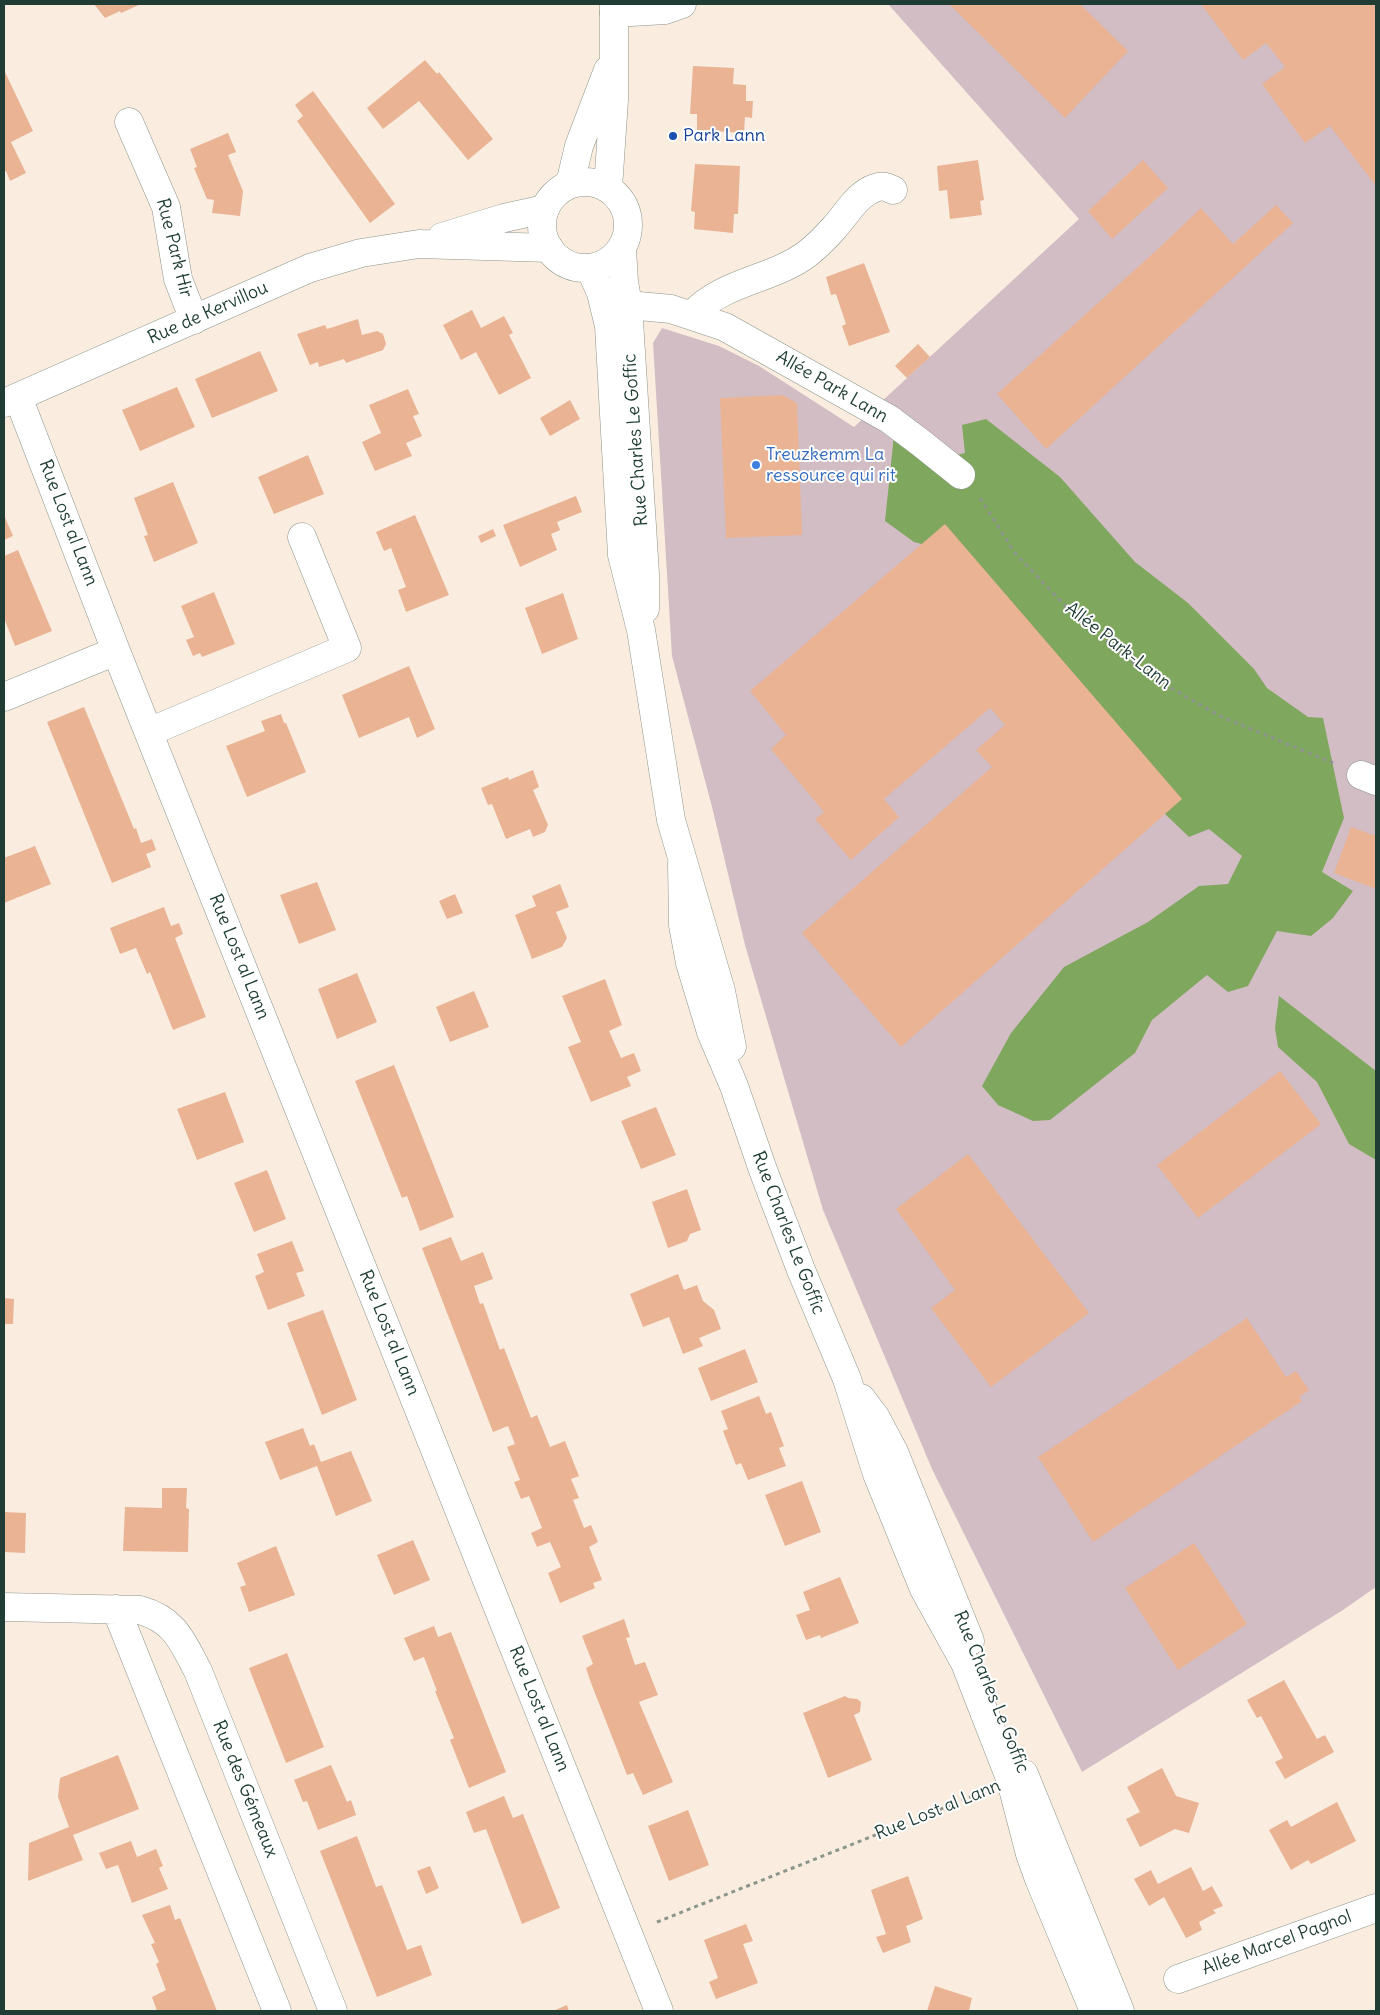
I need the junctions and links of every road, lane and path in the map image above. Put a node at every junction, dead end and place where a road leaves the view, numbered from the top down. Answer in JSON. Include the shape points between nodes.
{"nodes":[{"id":1,"x":682,"y":4,"type":"edge"},
{"id":2,"x":614,"y":8,"type":"edge"},
{"id":3,"x":613,"y":57,"type":"junction"},
{"id":4,"x":129,"y":122,"type":"dead end"},
{"id":5,"x":570,"y":184,"type":"junction"},
{"id":6,"x":608,"y":188,"type":"junction"},
{"id":7,"x":893,"y":190,"type":"dead end"},
{"id":8,"x":545,"y":209,"type":"junction"},
{"id":9,"x":419,"y":244,"type":"junction"},
{"id":10,"x":549,"y":248,"type":"junction"},
{"id":11,"x":622,"y":249,"type":"junction"},
{"id":12,"x":590,"y":268,"type":"junction"},
{"id":13,"x":628,"y":305,"type":"junction"},
{"id":14,"x":692,"y":315,"type":"junction"},
{"id":15,"x":194,"y":320,"type":"junction"},
{"id":16,"x":11,"y":400,"type":"edge"},
{"id":17,"x":961,"y":475,"type":"joint"},
{"id":18,"x":302,"y":537,"type":"dead end"},
{"id":19,"x":641,"y":630,"type":"junction"},
{"id":20,"x":116,"y":651,"type":"junction"},
{"id":21,"x":4,"y":697,"type":"edge"},
{"id":22,"x":149,"y":732,"type":"junction"},
{"id":23,"x":1369,"y":778,"type":"edge"},
{"id":24,"x":847,"y":1380,"type":"junction"},
{"id":25,"x":4,"y":1607,"type":"edge"},
{"id":26,"x":116,"y":1609,"type":"junction"},
{"id":27,"x":1011,"y":1781,"type":"junction"},
{"id":28,"x":1376,"y":1908,"type":"edge"},
{"id":29,"x":629,"y":1933,"type":"junction"},
{"id":30,"x":1178,"y":1979,"type":"dead end"},
{"id":31,"x":277,"y":2011,"type":"edge"},
{"id":32,"x":333,"y":2011,"type":"edge"},
{"id":33,"x":659,"y":2011,"type":"edge"},
{"id":34,"x":1094,"y":2011,"type":"edge"},
{"id":35,"x":1120,"y":2011,"type":"edge"}],
"edges":[{"from":1,"to":2,"type":"street","via":[[665,10]]},
{"from":2,"to":3,"type":"street"},
{"from":3,"to":5,"type":"street","via":[[579,146]]},
{"from":3,"to":6,"type":"street","via":[[613,127]]},
{"from":4,"to":15,"type":"street","name":"Rue Park Hir","via":[[166,207],[178,279]]},
{"from":5,"to":6,"type":"street","via":[[596,182]]},
{"from":5,"to":8,"type":"street","via":[[559,190]]},
{"from":6,"to":11,"type":"street","via":[[623,203],[627,213],[628,234]]},
{"from":7,"to":14,"type":"street","via":[[885,186],[870,190],[806,255],[719,294]]},
{"from":8,"to":9,"type":"street","name":"Rue de Kervillou"},
{"from":8,"to":10,"type":"street","via":[[543,234]]},
{"from":9,"to":10,"type":"street","name":"Rue de Kervillou"},
{"from":9,"to":15,"type":"street","name":"Rue de Kervillou","via":[[361,253],[317,266]]},
{"from":10,"to":12,"type":"street","via":[[568,264]]},
{"from":11,"to":12,"type":"street","via":[[607,262]]},
{"from":11,"to":13,"type":"street","name":"Rue Charles Le Goffic"},
{"from":12,"to":19,"type":"street","name":"Rue Charles Le Goffic","via":[[601,293],[609,326],[622,555]]},
{"from":13,"to":14,"type":"street","name":"Allée Park Lann","via":[[671,309]]},
{"from":13,"to":19,"type":"street","name":"Rue Charles Le Goffic","via":[[645,574]]},
{"from":14,"to":17,"type":"street","name":"Allée Park Lann","via":[[725,327],[860,402],[921,443]]},
{"from":15,"to":16,"type":"street","name":"Rue de Kervillou"},
{"from":16,"to":20,"type":"street","name":"Rue Lost al Lann"},
{"from":17,"to":23,"type":"path","name":"Allée Park-Lann","via":[[969,481],[1015,553],[1073,614],[1150,676],[1220,716]]},
{"from":18,"to":22,"type":"street","via":[[347,648]]},
{"from":19,"to":24,"type":"street","name":"Rue Charles Le Goffic","via":[[671,820],[721,991],[732,1043],[734,1086],[773,1197]]},
{"from":20,"to":21,"type":"street"},
{"from":20,"to":22,"type":"street","name":"Rue Lost al Lann"},
{"from":22,"to":29,"type":"street","name":"Rue Lost al Lann"},
{"from":24,"to":27,"type":"street","name":"Rue Charles Le Goffic","via":[[877,1474],[920,1580],[965,1663]]},
{"from":24,"to":35,"type":"street","name":"Rue Charles Le Goffic","via":[[876,1418],[894,1452]]},
{"from":25,"to":26,"type":"street","name":"Rue des Gémeaux"},
{"from":26,"to":31,"type":"street"},
{"from":26,"to":32,"type":"street","name":"Rue des Gémeaux","via":[[140,1610],[157,1615],[169,1624],[198,1671]]},
{"from":27,"to":29,"type":"path","name":"Rue Lost al Lann"},
{"from":27,"to":34,"type":"street","name":"Rue Charles Le Goffic","via":[[1039,1880]]},
{"from":28,"to":30,"type":"street","name":"Allée Marcel Pagnol"},
{"from":29,"to":33,"type":"street","name":"Rue Lost al Lann"}]}
